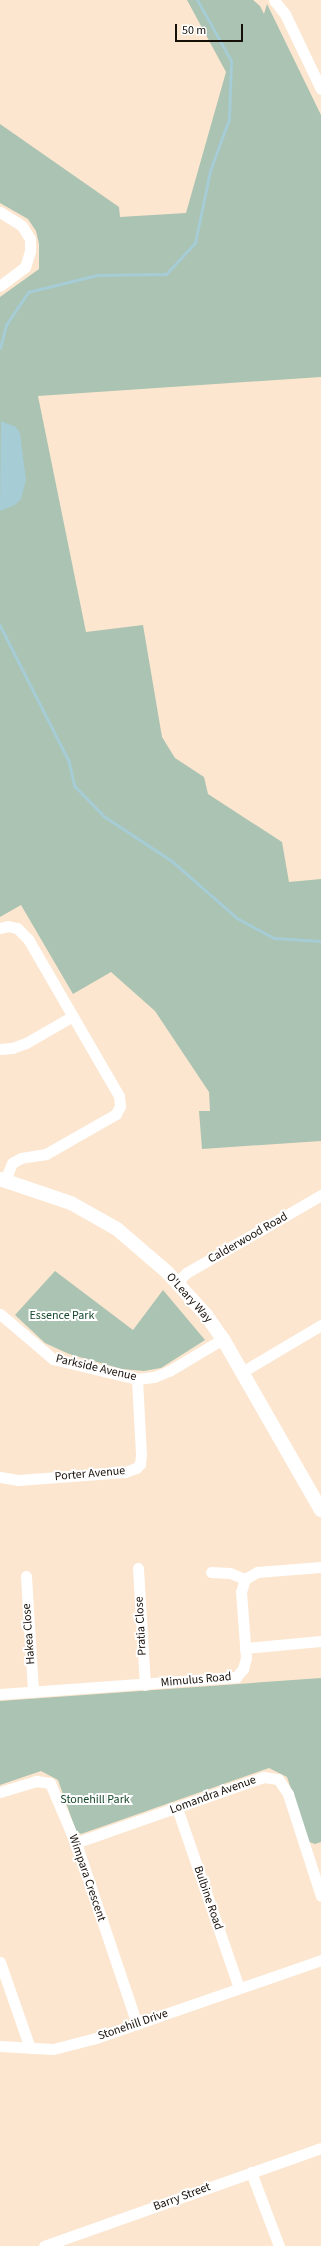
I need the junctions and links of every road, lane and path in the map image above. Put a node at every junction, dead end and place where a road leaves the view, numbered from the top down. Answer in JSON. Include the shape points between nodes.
{"nodes":[{"id":1,"x":274,"y":0,"type":"edge"},
{"id":2,"x":321,"y":89,"type":"edge"},
{"id":3,"x":0,"y":212,"type":"edge"},
{"id":4,"x":0,"y":286,"type":"edge"},
{"id":5,"x":0,"y":928,"type":"edge"},
{"id":6,"x":73,"y":1016,"type":"junction"},
{"id":7,"x":0,"y":1049,"type":"edge"},
{"id":8,"x":3,"y":1180,"type":"edge"},
{"id":9,"x":321,"y":1195,"type":"edge"},
{"id":10,"x":177,"y":1283,"type":"junction"},
{"id":11,"x":0,"y":1314,"type":"edge"},
{"id":12,"x":321,"y":1325,"type":"edge"},
{"id":13,"x":223,"y":1339,"type":"junction"},
{"id":14,"x":242,"y":1372,"type":"junction"},
{"id":15,"x":137,"y":1379,"type":"junction"},
{"id":16,"x":0,"y":1477,"type":"edge"},
{"id":17,"x":321,"y":1510,"type":"edge"},
{"id":18,"x":321,"y":1567,"type":"edge"},
{"id":19,"x":138,"y":1568,"type":"dead end"},
{"id":20,"x":211,"y":1572,"type":"dead end"},
{"id":21,"x":26,"y":1576,"type":"dead end"},
{"id":22,"x":245,"y":1579,"type":"junction"},
{"id":23,"x":321,"y":1641,"type":"edge"},
{"id":24,"x":246,"y":1648,"type":"junction"},
{"id":25,"x":145,"y":1685,"type":"junction"},
{"id":26,"x":33,"y":1692,"type":"junction"},
{"id":27,"x":0,"y":1694,"type":"edge"},
{"id":28,"x":0,"y":1792,"type":"edge"},
{"id":29,"x":177,"y":1808,"type":"junction"},
{"id":30,"x":75,"y":1843,"type":"junction"},
{"id":31,"x":321,"y":1896,"type":"edge"},
{"id":32,"x":321,"y":1960,"type":"edge"},
{"id":33,"x":0,"y":1962,"type":"edge"},
{"id":34,"x":239,"y":1988,"type":"junction"},
{"id":35,"x":137,"y":2024,"type":"junction"},
{"id":36,"x":0,"y":2046,"type":"edge"},
{"id":37,"x":30,"y":2048,"type":"junction"},
{"id":38,"x":321,"y":2148,"type":"edge"},
{"id":39,"x":251,"y":2172,"type":"junction"},
{"id":40,"x":44,"y":2246,"type":"edge"},
{"id":41,"x":279,"y":2246,"type":"edge"}],
"edges":[{"from":1,"to":2,"type":"street","via":[[285,14]]},
{"from":3,"to":4,"type":"street","via":[[22,226],[30,239],[30,251],[25,267]]},
{"from":5,"to":6,"type":"street","via":[[8,926],[23,932]]},
{"from":6,"to":7,"type":"street","via":[[26,1043]]},
{"from":6,"to":8,"type":"street","via":[[118,1096],[120,1106],[116,1114],[46,1154],[20,1158],[12,1162]]},
{"from":8,"to":10,"type":"street","name":"O'Leary Way","via":[[71,1203],[117,1229]]},
{"from":9,"to":10,"type":"street","name":"Calderwood Road","via":[[186,1273]]},
{"from":10,"to":13,"type":"street","name":"O'Leary Way","via":[[206,1314]]},
{"from":11,"to":15,"type":"street","name":"Parkside Avenue","via":[[53,1359]]},
{"from":12,"to":14,"type":"street"},
{"from":13,"to":14,"type":"street","name":"O'Leary Way"},
{"from":13,"to":15,"type":"street","name":"Parkside Avenue","via":[[169,1371],[154,1377]]},
{"from":14,"to":17,"type":"street","name":"O'Leary Way"},
{"from":15,"to":16,"type":"street","name":"Porter Avenue","via":[[141,1454],[140,1464],[136,1468],[125,1472],[18,1480]]},
{"from":18,"to":22,"type":"street","via":[[257,1572]]},
{"from":19,"to":25,"type":"street","name":"Pratia Close"},
{"from":20,"to":22,"type":"street","via":[[230,1573]]},
{"from":21,"to":26,"type":"street","name":"Hakea Close"},
{"from":22,"to":24,"type":"street","name":"Mimulus Road","via":[[241,1592]]},
{"from":23,"to":24,"type":"street"},
{"from":24,"to":25,"type":"street","name":"Mimulus Road","via":[[245,1662],[236,1677]]},
{"from":25,"to":26,"type":"street","name":"Mimulus Road"},
{"from":26,"to":27,"type":"street","name":"Mimulus Road"},
{"from":28,"to":30,"type":"street","name":"Wimpara Crescent","via":[[36,1781],[50,1783]]},
{"from":29,"to":30,"type":"street","name":"Lomandra Avenue"},
{"from":29,"to":31,"type":"street","name":"Lomandra Avenue","via":[[263,1777],[278,1779],[288,1794]]},
{"from":29,"to":34,"type":"street","name":"Bulbine Road"},
{"from":30,"to":35,"type":"street","name":"Wimpara Crescent"},
{"from":32,"to":34,"type":"street","name":"Stonehill Drive"},
{"from":33,"to":37,"type":"street"},
{"from":34,"to":35,"type":"street","name":"Stonehill Drive"},
{"from":35,"to":37,"type":"street","name":"Stonehill Drive","via":[[53,2049]]},
{"from":36,"to":37,"type":"street","name":"Stonehill Drive"},
{"from":38,"to":39,"type":"street","name":"Barry Street"},
{"from":39,"to":40,"type":"street","name":"Barry Street"},
{"from":39,"to":41,"type":"street"}]}
